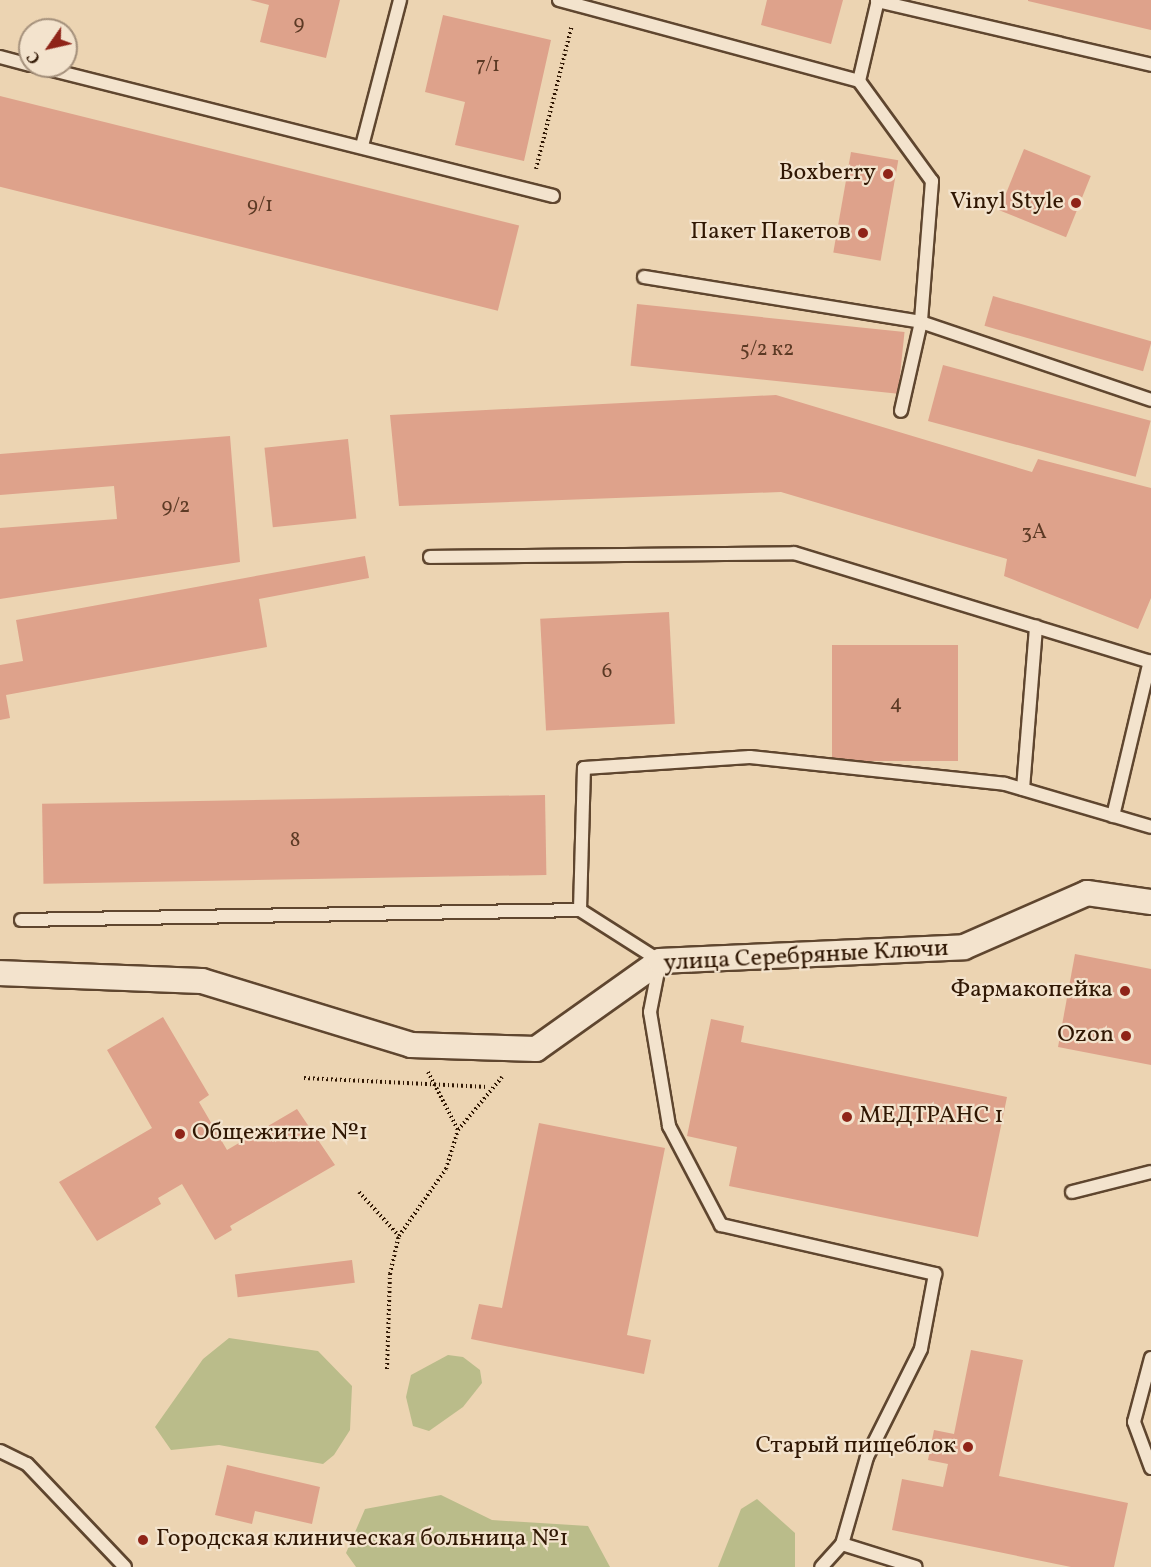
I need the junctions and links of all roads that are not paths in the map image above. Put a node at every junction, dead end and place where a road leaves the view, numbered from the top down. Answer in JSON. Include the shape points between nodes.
{"nodes":[{"id":1,"x":400,"y":0,"type":"edge"},
{"id":2,"x":559,"y":0,"type":"edge"},
{"id":3,"x":878,"y":1,"type":"edge"},
{"id":4,"x":0,"y":57,"type":"edge"},
{"id":5,"x":18,"y":62,"type":"edge"},
{"id":6,"x":1151,"y":65,"type":"edge"},
{"id":7,"x":78,"y":76,"type":"edge"},
{"id":8,"x":859,"y":81,"type":"junction"},
{"id":9,"x":362,"y":146,"type":"junction"},
{"id":10,"x":553,"y":196,"type":"dead end"},
{"id":11,"x":644,"y":277,"type":"dead end"},
{"id":12,"x":921,"y":322,"type":"junction"},
{"id":13,"x":1151,"y":400,"type":"edge"},
{"id":14,"x":901,"y":411,"type":"dead end"},
{"id":15,"x":430,"y":557,"type":"dead end"},
{"id":16,"x":1036,"y":627,"type":"junction"},
{"id":17,"x":1150,"y":662,"type":"edge"},
{"id":18,"x":1023,"y":789,"type":"junction"},
{"id":19,"x":1113,"y":816,"type":"junction"},
{"id":20,"x":1151,"y":827,"type":"edge"},
{"id":21,"x":1151,"y":902,"type":"edge"},
{"id":22,"x":580,"y":910,"type":"junction"},
{"id":23,"x":21,"y":920,"type":"dead end"},
{"id":24,"x":660,"y":961,"type":"junction"},
{"id":25,"x":0,"y":973,"type":"edge"},
{"id":26,"x":1151,"y":1172,"type":"edge"},
{"id":27,"x":1072,"y":1192,"type":"dead end"},
{"id":28,"x":1151,"y":1358,"type":"edge"},
{"id":29,"x":0,"y":1451,"type":"edge"},
{"id":30,"x":1151,"y":1468,"type":"edge"},
{"id":31,"x":842,"y":1544,"type":"junction"},
{"id":32,"x":125,"y":1567,"type":"edge"},
{"id":33,"x":821,"y":1567,"type":"edge"},
{"id":34,"x":916,"y":1567,"type":"edge"}],
"edges":[{"from":1,"to":9,"type":"lane"},
{"from":2,"to":8,"type":"lane"},
{"from":3,"to":6,"type":"lane"},
{"from":3,"to":8,"type":"lane"},
{"from":4,"to":5,"type":"lane"},
{"from":7,"to":9,"type":"lane"},
{"from":8,"to":12,"type":"lane","via":[[932,181]]},
{"from":9,"to":10,"type":"lane"},
{"from":11,"to":12,"type":"lane"},
{"from":12,"to":13,"type":"lane"},
{"from":12,"to":14,"type":"lane"},
{"from":15,"to":16,"type":"lane","via":[[794,553]]},
{"from":16,"to":17,"type":"lane"},
{"from":16,"to":18,"type":"lane"},
{"from":17,"to":19,"type":"lane"},
{"from":18,"to":19,"type":"lane"},
{"from":18,"to":22,"type":"lane","via":[[750,757],[584,768]]},
{"from":19,"to":20,"type":"lane"},
{"from":21,"to":24,"type":"street","name":"улица Серебряные Ключи","via":[[1087,893],[964,947]]},
{"from":22,"to":23,"type":"lane"},
{"from":22,"to":24,"type":"lane"},
{"from":24,"to":25,"type":"street","name":"улица Серебряные Ключи","via":[[536,1049],[411,1045],[202,981]]},
{"from":24,"to":31,"type":"lane","via":[[650,1012],[669,1126],[721,1225],[934,1274],[921,1349],[867,1457]]},
{"from":26,"to":27,"type":"lane"},
{"from":28,"to":30,"type":"lane","via":[[1134,1422]]},
{"from":29,"to":32,"type":"lane","via":[[27,1464]]},
{"from":31,"to":33,"type":"lane"},
{"from":31,"to":34,"type":"lane"}]}
